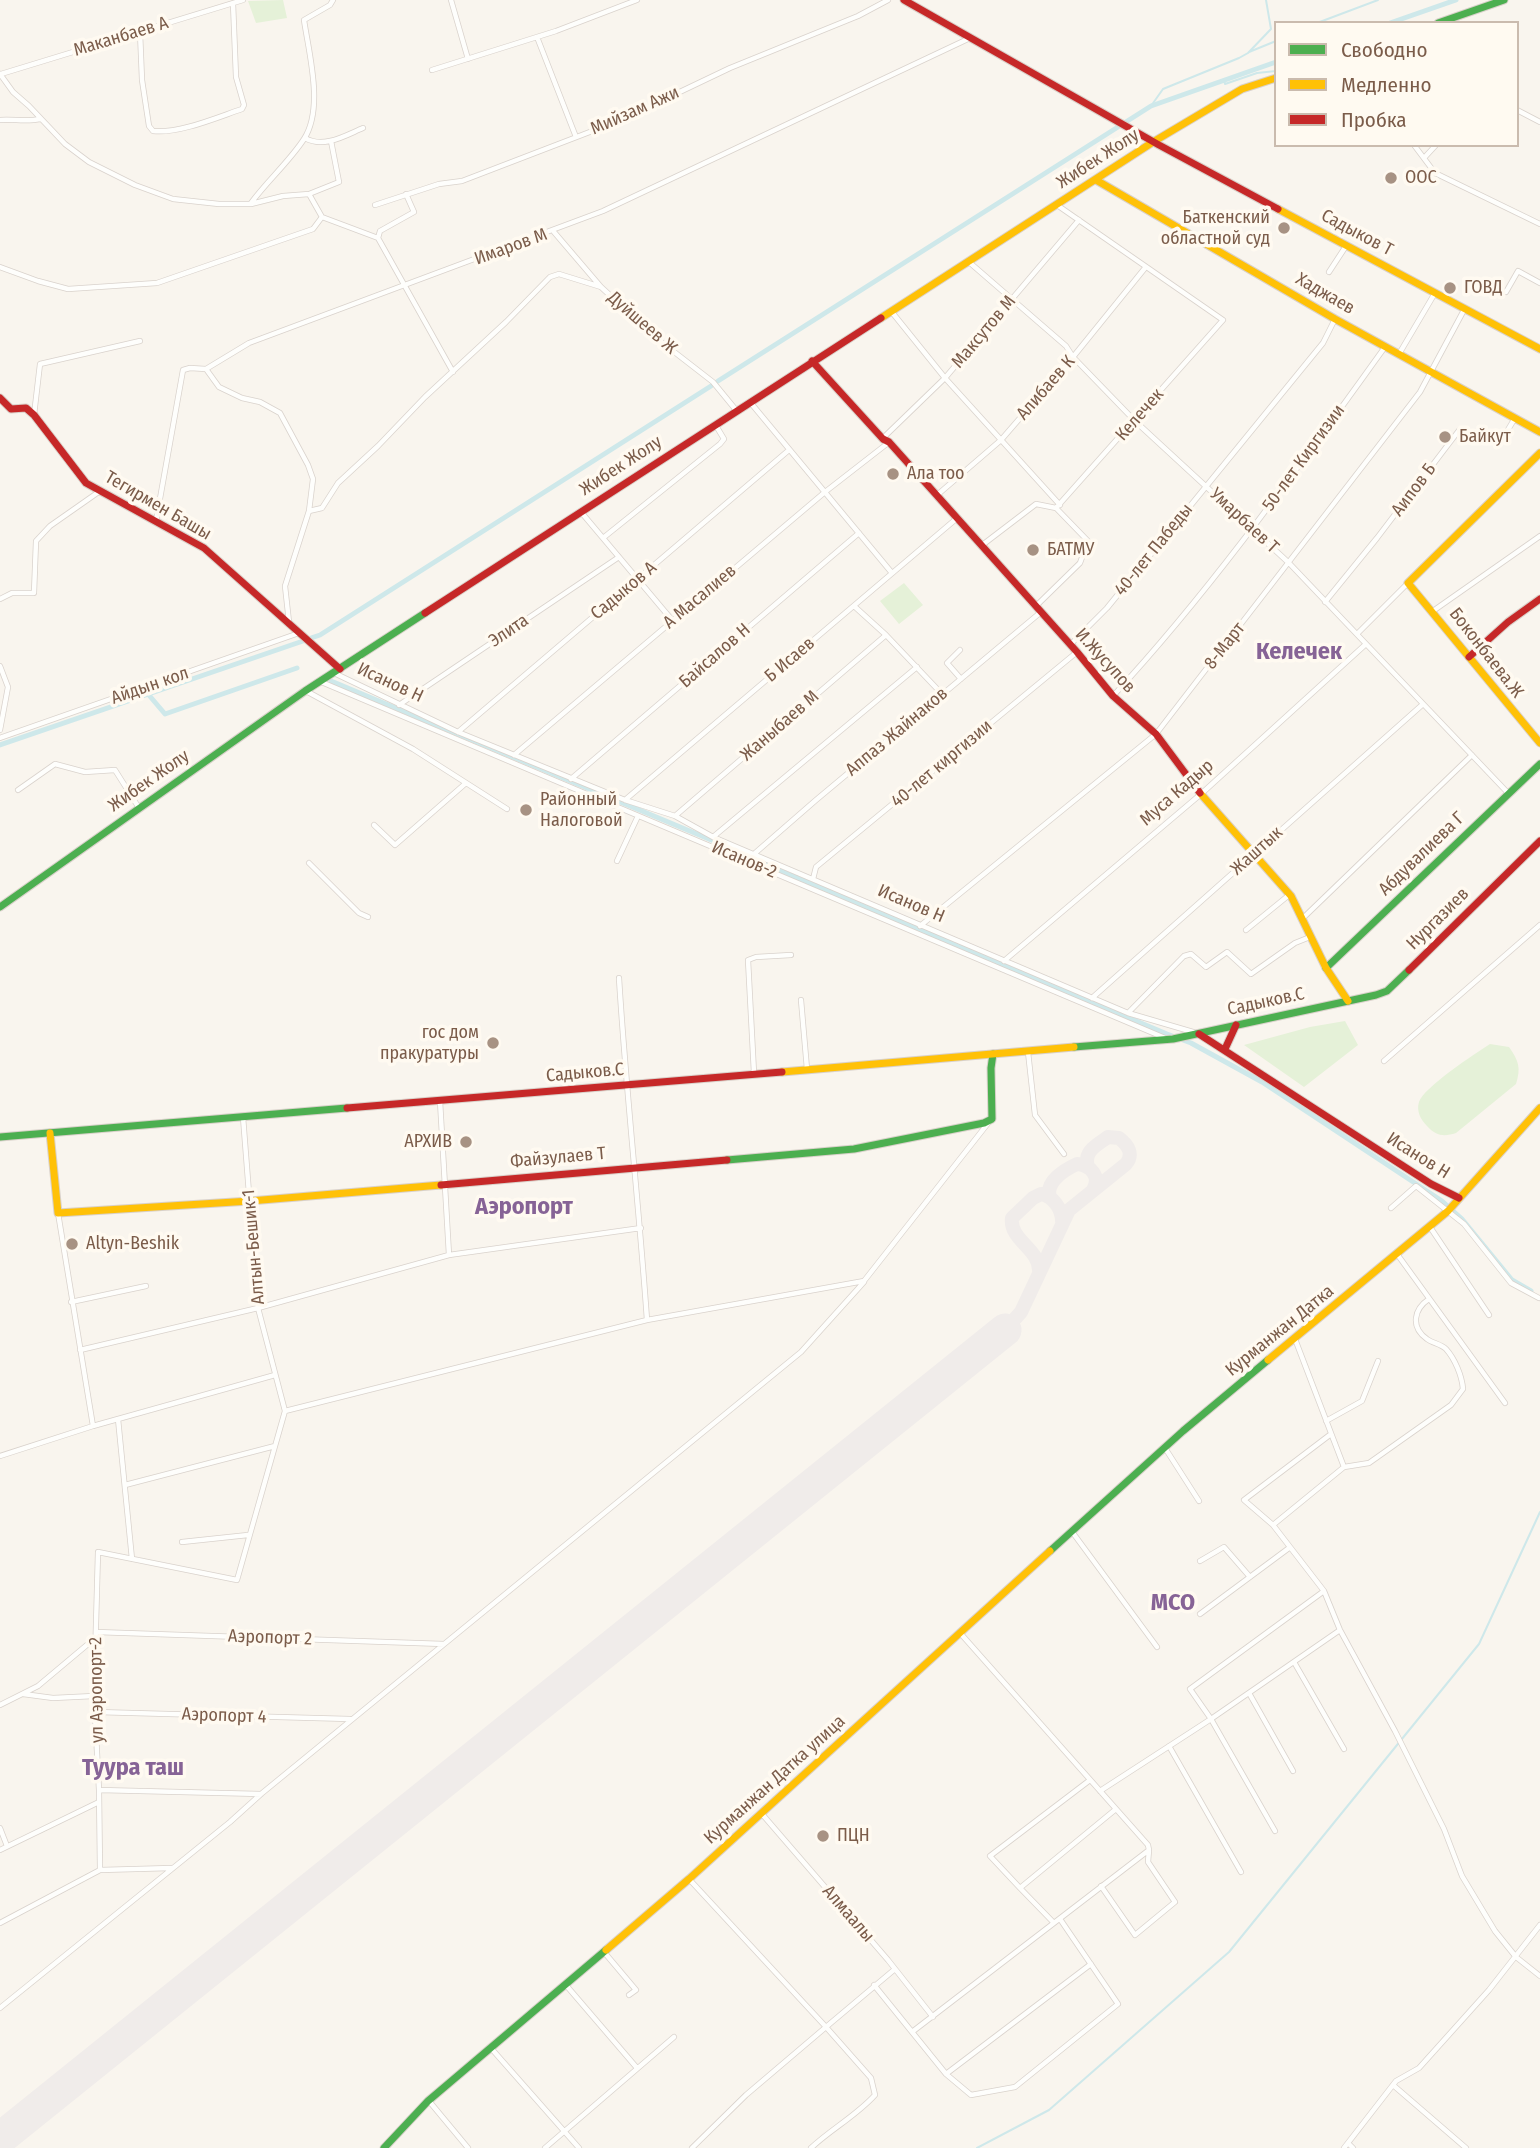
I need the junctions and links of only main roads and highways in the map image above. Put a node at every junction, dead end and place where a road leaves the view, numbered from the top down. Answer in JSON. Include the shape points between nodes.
{"nodes":[{"id":1,"x":904,"y":0,"type":"edge"},
{"id":2,"x":1504,"y":0,"type":"edge"},
{"id":3,"x":1444,"y":21,"type":"edge"},
{"id":4,"x":1274,"y":79,"type":"edge"},
{"id":5,"x":1156,"y":144,"type":"junction"},
{"id":6,"x":1096,"y":180,"type":"junction"},
{"id":7,"x":1540,"y":349,"type":"edge"},
{"id":8,"x":812,"y":361,"type":"junction"},
{"id":9,"x":0,"y":398,"type":"edge"},
{"id":10,"x":1540,"y":432,"type":"edge"},
{"id":11,"x":1540,"y":453,"type":"edge"},
{"id":12,"x":1540,"y":599,"type":"edge"},
{"id":13,"x":1469,"y":657,"type":"junction"},
{"id":14,"x":337,"y":671,"type":"junction"},
{"id":15,"x":1540,"y":743,"type":"edge"},
{"id":16,"x":1540,"y":764,"type":"edge"},
{"id":17,"x":1540,"y":841,"type":"edge"},
{"id":18,"x":0,"y":906,"type":"edge"},
{"id":19,"x":1326,"y":968,"type":"junction"},
{"id":20,"x":1348,"y":1001,"type":"junction"},
{"id":21,"x":1237,"y":1025,"type":"junction"},
{"id":22,"x":1195,"y":1034,"type":"junction"},
{"id":23,"x":1225,"y":1049,"type":"junction"},
{"id":24,"x":993,"y":1054,"type":"junction"},
{"id":25,"x":1540,"y":1108,"type":"edge"},
{"id":26,"x":50,"y":1133,"type":"junction"},
{"id":27,"x":0,"y":1137,"type":"edge"},
{"id":28,"x":1459,"y":1198,"type":"junction"},
{"id":29,"x":1183,"y":1431,"type":"joint"},
{"id":30,"x":384,"y":2148,"type":"edge"}],
"edges":[{"from":1,"to":5,"type":"main road","name":"Садыков Т"},
{"from":2,"to":3,"type":"main road"},
{"from":4,"to":5,"type":"main road","name":"Жибек Жолу","via":[[1242,89]]},
{"from":5,"to":6,"type":"main road","name":"Жибек Жолу"},
{"from":5,"to":7,"type":"main road","name":"Садыков Т"},
{"from":6,"to":8,"type":"main road","name":"Жибек Жолу"},
{"from":6,"to":10,"type":"main road","name":"Хаджаев"},
{"from":8,"to":14,"type":"main road","name":"Жибек Жолу"},
{"from":8,"to":19,"type":"main road","name":"И.Жусупов","via":[[1113,696],[1156,734],[1201,794],[1290,894]]},
{"from":9,"to":14,"type":"main road","name":"Тегирмен Башы","via":[[11,409],[26,408],[34,415],[86,483],[204,548]]},
{"from":11,"to":13,"type":"main road","name":"Боконбаева.Ж","via":[[1408,583]]},
{"from":12,"to":13,"type":"main road"},
{"from":13,"to":15,"type":"main road","name":"Боконбаева.Ж"},
{"from":14,"to":18,"type":"main road","name":"Жибек Жолу"},
{"from":16,"to":19,"type":"main road","name":"Абдувалиева Г"},
{"from":17,"to":20,"type":"main road","name":"Нургазиев","via":[[1396,983],[1376,995]]},
{"from":19,"to":20,"type":"main road","name":"И.Жусупов"},
{"from":20,"to":21,"type":"main road","name":"Садыков.С"},
{"from":21,"to":22,"type":"main road","name":"Садыков.С"},
{"from":21,"to":23,"type":"main road"},
{"from":22,"to":23,"type":"main road","name":"Исанов Н"},
{"from":22,"to":24,"type":"main road","name":"Садыков.С","via":[[1171,1040]]},
{"from":23,"to":28,"type":"main road","name":"Исанов Н"},
{"from":24,"to":26,"type":"main road","name":"Садыков.С"},
{"from":24,"to":26,"type":"main road","name":"Файзулаев Т","via":[[992,1119],[984,1123],[854,1149],[636,1168],[58,1213]]},
{"from":25,"to":28,"type":"main road","name":"Курманжан Датка"},
{"from":26,"to":27,"type":"main road","name":"Садыков.С"},
{"from":28,"to":29,"type":"main road","name":"Курманжан Датка"},
{"from":29,"to":30,"type":"main road","name":"Курманжан Датка улица","via":[[689,1879],[428,2101]]}]}
